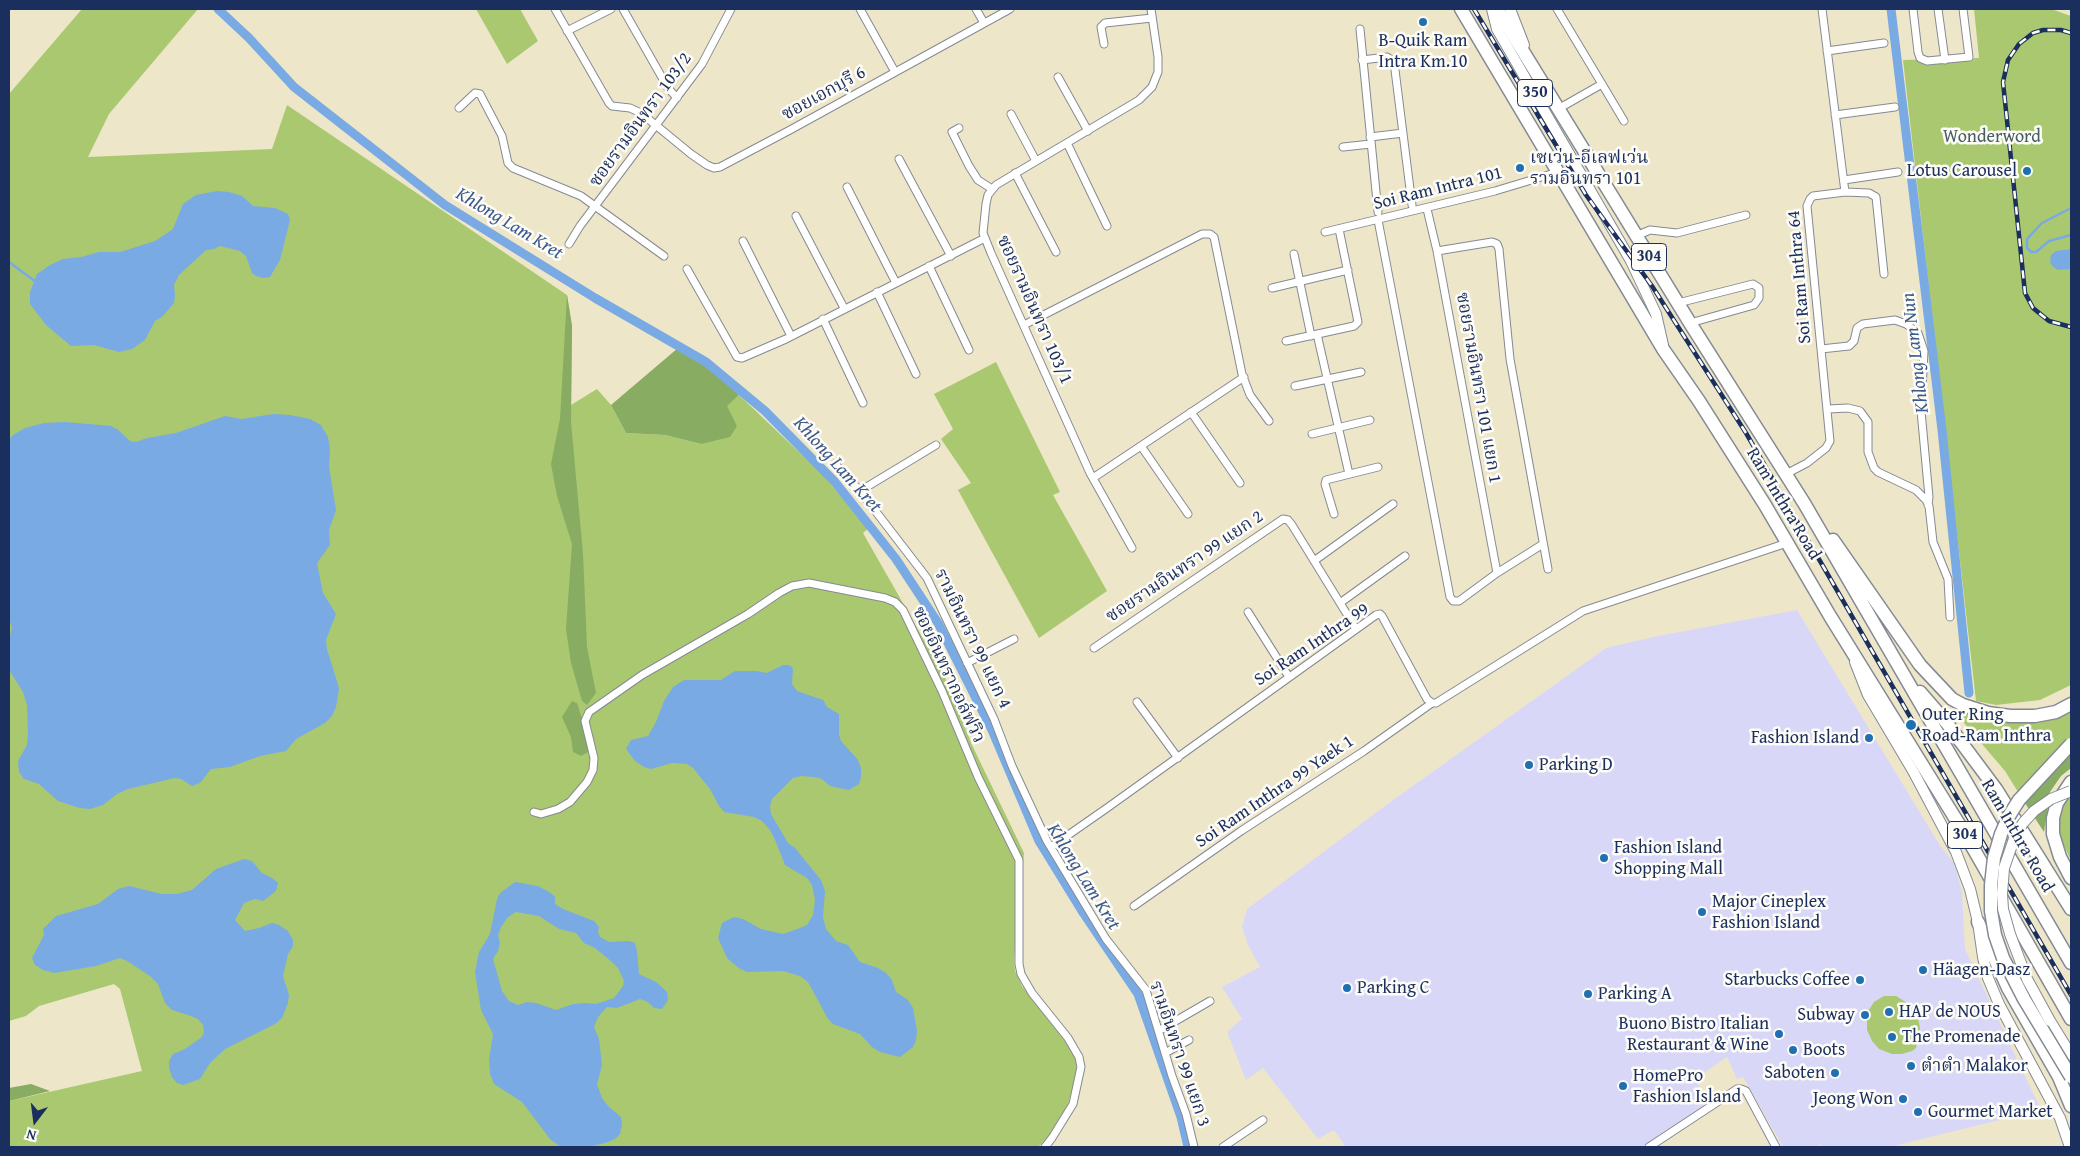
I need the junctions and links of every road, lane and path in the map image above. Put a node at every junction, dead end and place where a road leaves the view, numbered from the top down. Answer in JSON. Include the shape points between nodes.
{"nodes":[{"id":1,"x":555,"y":9,"type":"edge"},
{"id":2,"x":611,"y":9,"type":"edge"},
{"id":3,"x":624,"y":9,"type":"edge"},
{"id":4,"x":731,"y":9,"type":"edge"},
{"id":5,"x":860,"y":9,"type":"edge"},
{"id":6,"x":976,"y":9,"type":"edge"},
{"id":7,"x":1010,"y":9,"type":"edge"},
{"id":8,"x":1151,"y":9,"type":"edge"},
{"id":9,"x":1461,"y":9,"type":"edge"},
{"id":10,"x":1492,"y":9,"type":"edge"},
{"id":11,"x":1496,"y":9,"type":"edge"},
{"id":12,"x":1510,"y":9,"type":"edge"},
{"id":13,"x":1557,"y":9,"type":"edge"},
{"id":14,"x":1822,"y":9,"type":"edge"},
{"id":15,"x":1913,"y":9,"type":"edge"},
{"id":16,"x":1938,"y":9,"type":"edge"},
{"id":17,"x":1963,"y":9,"type":"edge"},
{"id":18,"x":1152,"y":18,"type":"junction"},
{"id":19,"x":984,"y":23,"type":"junction"},
{"id":20,"x":1360,"y":29,"type":"dead end"},
{"id":21,"x":567,"y":31,"type":"junction"},
{"id":22,"x":1884,"y":43,"type":"dead end"},
{"id":23,"x":1104,"y":44,"type":"dead end"},
{"id":24,"x":1827,"y":51,"type":"junction"},
{"id":25,"x":1362,"y":60,"type":"junction"},
{"id":26,"x":1946,"y":60,"type":"junction"},
{"id":27,"x":1530,"y":62,"type":"junction"},
{"id":28,"x":896,"y":72,"type":"junction"},
{"id":29,"x":1058,"y":77,"type":"dead end"},
{"id":30,"x":1602,"y":84,"type":"junction"},
{"id":31,"x":677,"y":98,"type":"junction"},
{"id":32,"x":1895,"y":107,"type":"dead end"},
{"id":33,"x":459,"y":108,"type":"dead end"},
{"id":34,"x":1558,"y":109,"type":"junction"},
{"id":35,"x":1011,"y":114,"type":"dead end"},
{"id":36,"x":1835,"y":114,"type":"junction"},
{"id":37,"x":1624,"y":121,"type":"dead end"},
{"id":38,"x":656,"y":126,"type":"junction"},
{"id":39,"x":959,"y":128,"type":"dead end"},
{"id":40,"x":1088,"y":131,"type":"junction"},
{"id":41,"x":1403,"y":133,"type":"junction"},
{"id":42,"x":1371,"y":140,"type":"junction"},
{"id":43,"x":1067,"y":143,"type":"junction"},
{"id":44,"x":1343,"y":147,"type":"dead end"},
{"id":45,"x":899,"y":159,"type":"dead end"},
{"id":46,"x":1036,"y":161,"type":"junction"},
{"id":47,"x":1558,"y":172,"type":"junction"},
{"id":48,"x":1898,"y":172,"type":"dead end"},
{"id":49,"x":1015,"y":173,"type":"junction"},
{"id":50,"x":1844,"y":180,"type":"junction"},
{"id":51,"x":847,"y":187,"type":"dead end"},
{"id":52,"x":992,"y":189,"type":"junction"},
{"id":53,"x":1846,"y":192,"type":"junction"},
{"id":54,"x":1412,"y":205,"type":"dead end"},
{"id":55,"x":596,"y":206,"type":"junction"},
{"id":56,"x":1427,"y":209,"type":"junction"},
{"id":57,"x":1378,"y":212,"type":"dead end"},
{"id":58,"x":1746,"y":215,"type":"dead end"},
{"id":59,"x":796,"y":216,"type":"dead end"},
{"id":60,"x":1378,"y":220,"type":"junction"},
{"id":61,"x":1107,"y":226,"type":"dead end"},
{"id":62,"x":1339,"y":229,"type":"junction"},
{"id":63,"x":1325,"y":232,"type":"dead end"},
{"id":64,"x":1636,"y":236,"type":"junction"},
{"id":65,"x":985,"y":238,"type":"junction"},
{"id":66,"x":743,"y":241,"type":"dead end"},
{"id":67,"x":569,"y":244,"type":"dead end"},
{"id":68,"x":1437,"y":250,"type":"junction"},
{"id":69,"x":1056,"y":252,"type":"dead end"},
{"id":70,"x":1294,"y":254,"type":"dead end"},
{"id":71,"x":664,"y":256,"type":"dead end"},
{"id":72,"x":951,"y":256,"type":"junction"},
{"id":73,"x":929,"y":266,"type":"junction"},
{"id":74,"x":687,"y":269,"type":"dead end"},
{"id":75,"x":1348,"y":270,"type":"junction"},
{"id":76,"x":1884,"y":274,"type":"dead end"},
{"id":77,"x":1300,"y":281,"type":"junction"},
{"id":78,"x":896,"y":283,"type":"junction"},
{"id":79,"x":1272,"y":288,"type":"dead end"},
{"id":80,"x":877,"y":292,"type":"junction"},
{"id":81,"x":1678,"y":303,"type":"junction"},
{"id":82,"x":844,"y":308,"type":"junction"},
{"id":83,"x":823,"y":320,"type":"junction"},
{"id":84,"x":1690,"y":323,"type":"junction"},
{"id":85,"x":1024,"y":325,"type":"junction"},
{"id":86,"x":1314,"y":335,"type":"junction"},
{"id":87,"x":791,"y":336,"type":"junction"},
{"id":88,"x":1286,"y":341,"type":"dead end"},
{"id":89,"x":1663,"y":349,"type":"junction"},
{"id":90,"x":1822,"y":349,"type":"junction"},
{"id":91,"x":969,"y":350,"type":"dead end"},
{"id":92,"x":1362,"y":372,"type":"dead end"},
{"id":93,"x":916,"y":374,"type":"dead end"},
{"id":94,"x":1244,"y":377,"type":"junction"},
{"id":95,"x":1328,"y":380,"type":"junction"},
{"id":96,"x":1295,"y":386,"type":"dead end"},
{"id":97,"x":863,"y":403,"type":"dead end"},
{"id":98,"x":1828,"y":410,"type":"junction"},
{"id":99,"x":1191,"y":412,"type":"junction"},
{"id":100,"x":1370,"y":420,"type":"dead end"},
{"id":101,"x":1269,"y":421,"type":"dead end"},
{"id":102,"x":1338,"y":427,"type":"junction"},
{"id":103,"x":1312,"y":434,"type":"dead end"},
{"id":104,"x":936,"y":445,"type":"dead end"},
{"id":105,"x":1141,"y":446,"type":"junction"},
{"id":106,"x":835,"y":464,"type":"dead end"},
{"id":107,"x":1378,"y":468,"type":"dead end"},
{"id":108,"x":1349,"y":474,"type":"junction"},
{"id":109,"x":1786,"y":474,"type":"junction"},
{"id":110,"x":1093,"y":478,"type":"junction"},
{"id":111,"x":1240,"y":483,"type":"dead end"},
{"id":112,"x":860,"y":491,"type":"junction"},
{"id":113,"x":1804,"y":503,"type":"junction"},
{"id":114,"x":1393,"y":504,"type":"dead end"},
{"id":115,"x":1928,"y":505,"type":"junction"},
{"id":116,"x":1188,"y":514,"type":"dead end"},
{"id":117,"x":1334,"y":514,"type":"dead end"},
{"id":118,"x":1787,"y":543,"type":"junction"},
{"id":119,"x":1543,"y":544,"type":"junction"},
{"id":120,"x":1132,"y":548,"type":"dead end"},
{"id":121,"x":1405,"y":556,"type":"dead end"},
{"id":122,"x":1314,"y":561,"type":"junction"},
{"id":123,"x":1548,"y":569,"type":"dead end"},
{"id":124,"x":1497,"y":573,"type":"junction"},
{"id":125,"x":1340,"y":603,"type":"junction"},
{"id":126,"x":1248,"y":612,"type":"dead end"},
{"id":127,"x":1950,"y":617,"type":"dead end"},
{"id":128,"x":1356,"y":629,"type":"junction"},
{"id":129,"x":1014,"y":639,"type":"dead end"},
{"id":130,"x":1094,"y":648,"type":"dead end"},
{"id":131,"x":1853,"y":654,"type":"junction"},
{"id":132,"x":967,"y":663,"type":"junction"},
{"id":133,"x":1899,"y":667,"type":"junction"},
{"id":134,"x":1289,"y":677,"type":"junction"},
{"id":135,"x":1137,"y":702,"type":"dead end"},
{"id":136,"x":1432,"y":703,"type":"junction"},
{"id":137,"x":2071,"y":704,"type":"edge"},
{"id":138,"x":2071,"y":744,"type":"edge"},
{"id":139,"x":1178,"y":758,"type":"junction"},
{"id":140,"x":2071,"y":782,"type":"edge"},
{"id":141,"x":2071,"y":791,"type":"edge"},
{"id":142,"x":534,"y":812,"type":"dead end"},
{"id":143,"x":1051,"y":847,"type":"junction"},
{"id":144,"x":2071,"y":878,"type":"edge"},
{"id":145,"x":1134,"y":906,"type":"dead end"},
{"id":146,"x":2071,"y":909,"type":"edge"},
{"id":147,"x":1978,"y":922,"type":"junction"},
{"id":148,"x":2071,"y":963,"type":"edge"},
{"id":149,"x":1210,"y":1001,"type":"dead end"},
{"id":150,"x":2071,"y":1019,"type":"edge"},
{"id":151,"x":1160,"y":1030,"type":"junction"},
{"id":152,"x":1189,"y":1040,"type":"dead end"},
{"id":153,"x":1166,"y":1053,"type":"junction"},
{"id":154,"x":2071,"y":1055,"type":"edge"},
{"id":155,"x":2071,"y":1077,"type":"edge"},
{"id":156,"x":2071,"y":1106,"type":"edge"},
{"id":157,"x":1263,"y":1120,"type":"dead end"},
{"id":158,"x":1045,"y":1147,"type":"edge"},
{"id":159,"x":1194,"y":1147,"type":"edge"},
{"id":160,"x":1223,"y":1147,"type":"edge"},
{"id":161,"x":1649,"y":1147,"type":"edge"},
{"id":162,"x":1776,"y":1147,"type":"edge"},
{"id":163,"x":2068,"y":1147,"type":"edge"}],
"edges":[{"from":1,"to":21,"type":"street","name":"ซอยเอกบุรี 6"},
{"from":2,"to":21,"type":"street"},
{"from":3,"to":31,"type":"street","via":[[668,88]]},
{"from":4,"to":31,"type":"street","name":"ซอยรามอินทรา 103/2","via":[[702,64]]},
{"from":5,"to":28,"type":"street"},
{"from":6,"to":19,"type":"street"},
{"from":7,"to":19,"type":"street","name":"ซอยเอกบุรี 6"},
{"from":8,"to":18,"type":"street"},
{"from":9,"to":47,"type":"highway","name":"Ram Inthra Road","number":"304"},
{"from":10,"to":89,"type":"main road","number":"350","via":[[1497,29],[1648,294]]},
{"from":11,"to":27,"type":"highway","name":"Ram Inthra Road","number":"304"},
{"from":12,"to":27,"type":"main road","number":"350"},
{"from":13,"to":30,"type":"street"},
{"from":14,"to":24,"type":"street"},
{"from":15,"to":26,"type":"street","via":[[1920,58]]},
{"from":16,"to":26,"type":"street"},
{"from":17,"to":26,"type":"street","via":[[1970,56]]},
{"from":18,"to":23,"type":"street","via":[[1105,23],[1101,27]]},
{"from":18,"to":40,"type":"street","via":[[1158,72],[1152,87],[1138,100]]},
{"from":19,"to":28,"type":"street","name":"ซอยเอกบุรี 6"},
{"from":20,"to":25,"type":"street"},
{"from":21,"to":38,"type":"street","name":"ซอยเอกบุรี 6","via":[[606,100],[612,106],[635,109]]},
{"from":22,"to":24,"type":"street"},
{"from":24,"to":36,"type":"street"},
{"from":25,"to":41,"type":"street","via":[[1387,57],[1394,62]]},
{"from":25,"to":42,"type":"street"},
{"from":27,"to":34,"type":"highway","name":"Ram Inthra Road","number":"304"},
{"from":28,"to":38,"type":"street","name":"ซอยเอกบุรี 6","via":[[720,167],[707,166]]},
{"from":29,"to":40,"type":"street"},
{"from":30,"to":34,"type":"street"},
{"from":30,"to":37,"type":"street"},
{"from":31,"to":38,"type":"street","name":"ซอยรามอินทรา 103/2"},
{"from":32,"to":36,"type":"street"},
{"from":33,"to":55,"type":"street","via":[[475,93],[480,94],[502,136],[508,164],[518,172],[581,196]]},
{"from":34,"to":64,"type":"highway","name":"Ram Inthra Road","number":"304"},
{"from":35,"to":46,"type":"street"},
{"from":36,"to":50,"type":"street"},
{"from":38,"to":55,"type":"street","name":"ซอยรามอินทรา 103/2"},
{"from":39,"to":52,"type":"street","via":[[952,132],[969,166],[978,180]]},
{"from":40,"to":43,"type":"street"},
{"from":41,"to":42,"type":"street"},
{"from":41,"to":54,"type":"street"},
{"from":42,"to":44,"type":"street"},
{"from":42,"to":57,"type":"street"},
{"from":43,"to":46,"type":"street"},
{"from":43,"to":61,"type":"street"},
{"from":45,"to":72,"type":"street"},
{"from":46,"to":49,"type":"street"},
{"from":47,"to":56,"type":"street","name":"Soi Ram Intra 101"},
{"from":47,"to":89,"type":"highway","name":"Ram Inthra Road","number":"304"},
{"from":48,"to":50,"type":"street"},
{"from":49,"to":52,"type":"street"},
{"from":49,"to":69,"type":"street"},
{"from":50,"to":53,"type":"street"},
{"from":51,"to":78,"type":"street"},
{"from":52,"to":65,"type":"street","name":"ซอยรามอินทรา 103/1","via":[[986,204]]},
{"from":53,"to":76,"type":"street","name":"Soi Ram Inthra 64","via":[[1869,193],[1876,197]]},
{"from":53,"to":90,"type":"street","name":"Soi Ram Inthra 64","via":[[1813,196],[1808,202]]},
{"from":55,"to":67,"type":"street","name":"ซอยรามอินทรา 103/2"},
{"from":55,"to":71,"type":"street"},
{"from":56,"to":60,"type":"street","name":"Soi Ram Intra 101"},
{"from":56,"to":68,"type":"street","name":"ซอยรามอินทรา 101 แยก 1"},
{"from":58,"to":64,"type":"street","via":[[1677,234],[1650,230]]},
{"from":59,"to":82,"type":"street"},
{"from":60,"to":62,"type":"street","name":"Soi Ram Intra 101"},
{"from":60,"to":124,"type":"street","via":[[1450,597],[1459,601]]},
{"from":62,"to":63,"type":"street","name":"Soi Ram Intra 101"},
{"from":62,"to":75,"type":"street"},
{"from":64,"to":81,"type":"highway","name":"Ram Inthra Road","number":"304"},
{"from":65,"to":72,"type":"street"},
{"from":65,"to":85,"type":"street","name":"ซอยรามอินทรา 103/1"},
{"from":66,"to":87,"type":"street"},
{"from":68,"to":119,"type":"street","via":[[1492,242],[1499,249],[1510,359]]},
{"from":68,"to":124,"type":"street","name":"ซอยรามอินทรา 101 แยก 1"},
{"from":70,"to":77,"type":"street"},
{"from":72,"to":73,"type":"street"},
{"from":73,"to":78,"type":"street"},
{"from":73,"to":91,"type":"street"},
{"from":74,"to":87,"type":"street","via":[[737,357],[746,358]]},
{"from":75,"to":77,"type":"street"},
{"from":75,"to":86,"type":"street","via":[[1358,322],[1354,326]]},
{"from":77,"to":79,"type":"street"},
{"from":77,"to":86,"type":"street"},
{"from":78,"to":80,"type":"street"},
{"from":80,"to":82,"type":"street"},
{"from":80,"to":93,"type":"street"},
{"from":81,"to":84,"type":"highway","name":"Ram Inthra Road","number":"304"},
{"from":81,"to":84,"type":"street","via":[[1753,284],[1759,288],[1759,298],[1754,305]]},
{"from":82,"to":83,"type":"street"},
{"from":83,"to":87,"type":"street"},
{"from":83,"to":97,"type":"street"},
{"from":84,"to":109,"type":"highway","name":"Ram Inthra Road","number":"304"},
{"from":85,"to":94,"type":"street","via":[[1207,233],[1214,237]]},
{"from":85,"to":110,"type":"street","name":"ซอยรามอินทรา 103/1"},
{"from":86,"to":88,"type":"street"},
{"from":86,"to":95,"type":"street"},
{"from":89,"to":118,"type":"highway","name":"Ram Inthra Road","number":"304"},
{"from":90,"to":98,"type":"street","name":"Soi Ram Inthra 64"},
{"from":90,"to":115,"type":"street","via":[[1849,346],[1862,324],[1895,320],[1918,333],[1924,351],[1921,411]]},
{"from":92,"to":95,"type":"street"},
{"from":94,"to":99,"type":"street"},
{"from":94,"to":101,"type":"street","via":[[1250,395]]},
{"from":95,"to":96,"type":"street"},
{"from":95,"to":102,"type":"street"},
{"from":98,"to":109,"type":"street","name":"Soi Ram Inthra 64","via":[[1828,445]]},
{"from":98,"to":115,"type":"street","via":[[1848,408],[1860,411],[1868,422],[1868,452],[1874,468],[1922,494]]},
{"from":99,"to":105,"type":"street"},
{"from":99,"to":111,"type":"street"},
{"from":100,"to":102,"type":"street"},
{"from":102,"to":103,"type":"street"},
{"from":102,"to":108,"type":"street"},
{"from":104,"to":112,"type":"street"},
{"from":105,"to":110,"type":"street"},
{"from":105,"to":116,"type":"street"},
{"from":106,"to":112,"type":"street","name":"รามอินทรา 99 แยก 4"},
{"from":107,"to":108,"type":"street"},
{"from":108,"to":117,"type":"street","via":[[1325,482]]},
{"from":109,"to":113,"type":"highway","name":"Ram Inthra Road","number":"304"},
{"from":110,"to":120,"type":"street","name":"ซอยรามอินทรา 103/1"},
{"from":112,"to":132,"type":"street","name":"รามอินทรา 99 แยก 4","via":[[927,578]]},
{"from":113,"to":133,"type":"highway","name":"Ram Inthra Road","number":"304"},
{"from":113,"to":137,"type":"highway","via":[[1920,665],[1952,699],[1988,713],[2010,716],[2056,712]]},
{"from":114,"to":122,"type":"street"},
{"from":115,"to":127,"type":"street","via":[[1933,542],[1948,579]]},
{"from":118,"to":131,"type":"highway","name":"Ram Inthra Road","number":"304"},
{"from":118,"to":136,"type":"street","via":[[1583,612]]},
{"from":119,"to":123,"type":"street"},
{"from":119,"to":124,"type":"street"},
{"from":121,"to":125,"type":"street"},
{"from":122,"to":125,"type":"street","name":"ซอยรามอินทรา 99 แยก 2"},
{"from":122,"to":130,"type":"street","name":"ซอยรามอินทรา 99 แยก 2","via":[[1292,525],[1283,519]]},
{"from":125,"to":128,"type":"street","name":"ซอยรามอินทรา 99 แยก 2"},
{"from":126,"to":134,"type":"street"},
{"from":128,"to":134,"type":"street","name":"Soi Ram Inthra 99"},
{"from":128,"to":136,"type":"street","name":"Soi Ram Inthra 99","via":[[1380,614]]},
{"from":129,"to":132,"type":"street"},
{"from":131,"to":147,"type":"main road","via":[[1868,696],[1956,852]]},
{"from":131,"to":150,"type":"highway","name":"Ram Inthra Road","number":"304","via":[[1964,834]]},
{"from":132,"to":143,"type":"street","name":"รามอินทรา 99 แยก 4"},
{"from":133,"to":146,"type":"highway","via":[[1946,722],[1996,789]]},
{"from":133,"to":148,"type":"highway","name":"Ram Inthra Road","number":"304"},
{"from":134,"to":139,"type":"street","name":"Soi Ram Inthra 99"},
{"from":135,"to":139,"type":"street"},
{"from":136,"to":145,"type":"street","name":"Soi Ram Inthra 99 Yaek 1"},
{"from":138,"to":155,"type":"highway","bridge":true,"via":[[2019,800],[2000,834],[1994,858],[1991,911],[1995,935],[2013,979]]},
{"from":139,"to":143,"type":"street","name":"Soi Ram Inthra 99"},
{"from":140,"to":144,"type":"highway","via":[[2057,803],[2053,818],[2053,834]]},
{"from":141,"to":154,"type":"main road","bridge":true,"via":[[2051,799],[2023,823],[2004,868],[2002,894],[2010,934],[2027,979]]},
{"from":142,"to":158,"type":"street","name":"ซอยอินทรากอล์ฟวิว","via":[[540,814],[558,809],[570,802],[587,782],[594,758],[586,720],[589,712],[642,674],[779,593],[792,586],[809,583],[895,602],[903,610],[942,691],[978,777],[1019,860],[1021,974],[1079,1057],[1081,1067],[1073,1104]]},
{"from":143,"to":151,"type":"street","name":"รามอินทรา 99 แยก 3","via":[[1106,939],[1146,990]]},
{"from":147,"to":156,"type":"highway","via":[[2008,988],[2059,1077]]},
{"from":147,"to":163,"type":"main road","via":[[1988,978],[2060,1118]]},
{"from":149,"to":151,"type":"street"},
{"from":151,"to":153,"type":"street","name":"รามอินทรา 99 แยก 3"},
{"from":152,"to":153,"type":"street"},
{"from":153,"to":159,"type":"street","name":"รามอินทรา 99 แยก 3"},
{"from":157,"to":160,"type":"street"},
{"from":161,"to":162,"type":"street","via":[[1741,1088]]}]}
